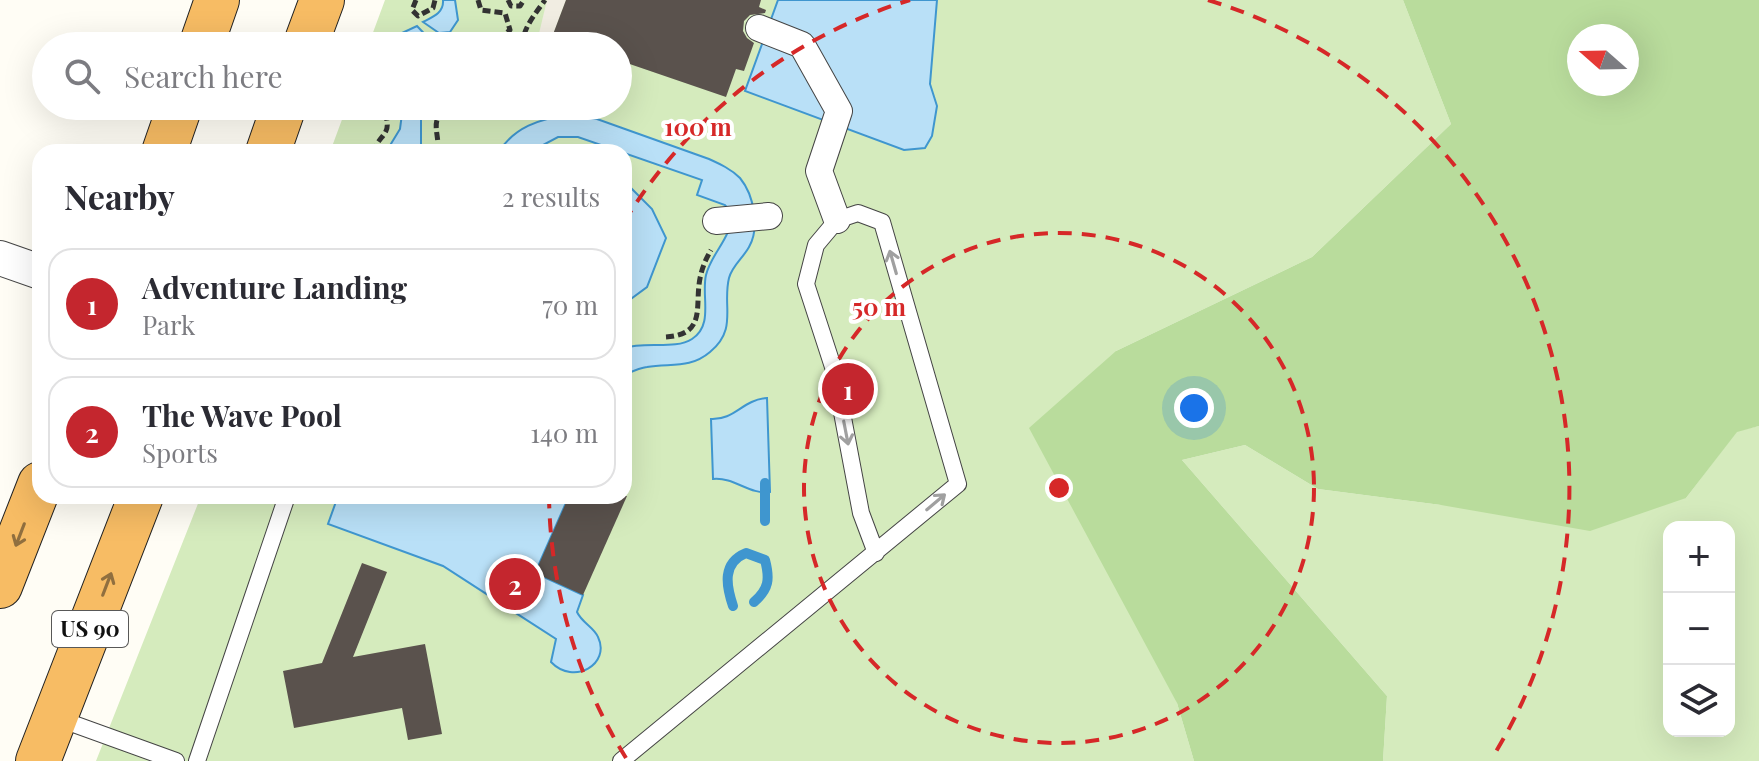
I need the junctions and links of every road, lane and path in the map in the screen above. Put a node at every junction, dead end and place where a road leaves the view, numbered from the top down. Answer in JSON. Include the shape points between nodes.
{"nodes":[{"id":1,"x":217,"y":0,"type":"edge"},
{"id":2,"x":322,"y":0,"type":"edge"},
{"id":3,"x":416,"y":0,"type":"edge"},
{"id":4,"x":435,"y":0,"type":"edge"},
{"id":5,"x":478,"y":0,"type":"edge"},
{"id":6,"x":508,"y":0,"type":"edge"},
{"id":7,"x":524,"y":0,"type":"edge"},
{"id":8,"x":545,"y":0,"type":"edge"},
{"id":9,"x":759,"y":28,"type":"dead end"},
{"id":10,"x":206,"y":32,"type":"edge"},
{"id":11,"x":310,"y":32,"type":"edge"},
{"id":12,"x":508,"y":32,"type":"edge"},
{"id":13,"x":525,"y":32,"type":"edge"},
{"id":14,"x":175,"y":120,"type":"edge"},
{"id":15,"x":279,"y":120,"type":"edge"},
{"id":16,"x":388,"y":120,"type":"edge"},
{"id":17,"x":437,"y":120,"type":"edge"},
{"id":18,"x":167,"y":144,"type":"edge"},
{"id":19,"x":271,"y":144,"type":"edge"},
{"id":20,"x":379,"y":144,"type":"edge"},
{"id":21,"x":438,"y":144,"type":"edge"},
{"id":22,"x":769,"y":216,"type":"dead end"},
{"id":23,"x":837,"y":220,"type":"junction"},
{"id":24,"x":717,"y":230,"type":"joint"},
{"id":25,"x":0,"y":258,"type":"edge"},
{"id":26,"x":32,"y":269,"type":"edge"},
{"id":27,"x":666,"y":337,"type":"dead end"},
{"id":28,"x":32,"y":504,"type":"edge"},
{"id":29,"x":138,"y":504,"type":"edge"},
{"id":30,"x":284,"y":504,"type":"edge"},
{"id":31,"x":876,"y":553,"type":"junction"},
{"id":32,"x":0,"y":586,"type":"edge"},
{"id":33,"x":56,"y":717,"type":"junction"},
{"id":34,"x":38,"y":761,"type":"edge"},
{"id":35,"x":176,"y":761,"type":"edge"},
{"id":36,"x":197,"y":761,"type":"edge"},
{"id":37,"x":621,"y":761,"type":"edge"}],
"edges":[{"from":1,"to":10,"type":"highway"},
{"from":2,"to":11,"type":"highway"},
{"from":3,"to":4,"type":"path","via":[[412,10],[418,16],[433,8]]},
{"from":5,"to":12,"type":"path","via":[[481,10],[505,13]]},
{"from":6,"to":7,"type":"path","via":[[511,6]]},
{"from":8,"to":13,"type":"path"},
{"from":9,"to":23,"type":"street","via":[[802,45],[839,111],[819,171]]},
{"from":14,"to":18,"type":"highway"},
{"from":15,"to":19,"type":"highway"},
{"from":16,"to":20,"type":"path"},
{"from":17,"to":21,"type":"path"},
{"from":22,"to":24,"type":"street"},
{"from":23,"to":31,"type":"lane","one_way":true,"via":[[816,245],[806,284],[834,370],[861,513]]},
{"from":31,"to":23,"type":"lane","one_way":true,"via":[[958,484],[882,222],[858,213]]},
{"from":24,"to":27,"type":"path","via":[[700,275],[698,317],[683,336]]},
{"from":25,"to":26,"type":"street"},
{"from":28,"to":32,"type":"highway","one_way":true},
{"from":33,"to":29,"type":"highway","number":"US 90","one_way":true},
{"from":30,"to":36,"type":"lane"},
{"from":31,"to":37,"type":"lane"},
{"from":33,"to":34,"type":"highway","number":"US 90"},
{"from":33,"to":35,"type":"lane"}]}
